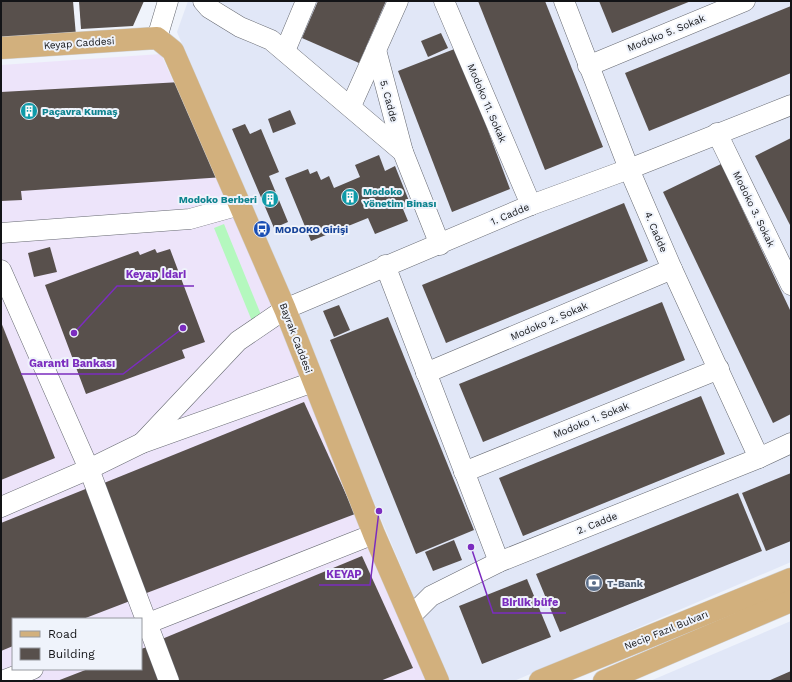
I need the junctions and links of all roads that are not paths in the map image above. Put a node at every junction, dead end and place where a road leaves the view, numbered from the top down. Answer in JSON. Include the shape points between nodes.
{"nodes":[{"id":1,"x":168,"y":1,"type":"edge"},
{"id":2,"x":203,"y":1,"type":"edge"},
{"id":3,"x":306,"y":1,"type":"edge"},
{"id":4,"x":398,"y":1,"type":"edge"},
{"id":5,"x":444,"y":1,"type":"edge"},
{"id":6,"x":564,"y":1,"type":"edge"},
{"id":7,"x":745,"y":1,"type":"edge"},
{"id":8,"x":157,"y":38,"type":"junction"},
{"id":9,"x":1,"y":48,"type":"edge"},
{"id":10,"x":376,"y":50,"type":"junction"},
{"id":11,"x":285,"y":51,"type":"junction"},
{"id":12,"x":588,"y":66,"type":"junction"},
{"id":13,"x":791,"y":105,"type":"edge"},
{"id":14,"x":351,"y":106,"type":"junction"},
{"id":15,"x":717,"y":133,"type":"junction"},
{"id":16,"x":403,"y":152,"type":"junction"},
{"id":17,"x":629,"y":169,"type":"junction"},
{"id":18,"x":240,"y":205,"type":"junction"},
{"id":19,"x":531,"y":205,"type":"junction"},
{"id":20,"x":1,"y":233,"type":"edge"},
{"id":21,"x":440,"y":245,"type":"junction"},
{"id":22,"x":385,"y":265,"type":"junction"},
{"id":23,"x":672,"y":269,"type":"junction"},
{"id":24,"x":1,"y":270,"type":"edge"},
{"id":25,"x":791,"y":285,"type":"edge"},
{"id":26,"x":285,"y":309,"type":"junction"},
{"id":27,"x":719,"y":369,"type":"junction"},
{"id":28,"x":426,"y":372,"type":"junction"},
{"id":29,"x":313,"y":382,"type":"junction"},
{"id":30,"x":142,"y":443,"type":"junction"},
{"id":31,"x":791,"y":443,"type":"edge"},
{"id":32,"x":759,"y":458,"type":"junction"},
{"id":33,"x":89,"y":469,"type":"junction"},
{"id":34,"x":464,"y":472,"type":"junction"},
{"id":35,"x":1,"y":507,"type":"edge"},
{"id":36,"x":374,"y":534,"type":"junction"},
{"id":37,"x":499,"y":562,"type":"junction"},
{"id":38,"x":791,"y":579,"type":"edge"},
{"id":39,"x":791,"y":601,"type":"edge"},
{"id":40,"x":411,"y":616,"type":"junction"},
{"id":41,"x":142,"y":618,"type":"edge"},
{"id":42,"x":144,"y":625,"type":"edge"},
{"id":43,"x":30,"y":670,"type":"edge"},
{"id":44,"x":2,"y":681,"type":"edge"},
{"id":45,"x":169,"y":681,"type":"edge"},
{"id":46,"x":438,"y":681,"type":"edge"},
{"id":47,"x":540,"y":681,"type":"edge"},
{"id":48,"x":604,"y":681,"type":"edge"}],
"edges":[{"from":1,"to":8,"type":"street"},
{"from":2,"to":11,"type":"street","via":[[209,8],[240,27],[271,40]]},
{"from":3,"to":11,"type":"street"},
{"from":4,"to":10,"type":"street","name":"5. Cadde"},
{"from":5,"to":19,"type":"street","name":"Modoko 11. Sokak"},
{"from":6,"to":12,"type":"street","name":"4. Cadde"},
{"from":7,"to":12,"type":"street","name":"Modoko 5. Sokak"},
{"from":8,"to":9,"type":"main road","name":"Keyap Caddesi"},
{"from":8,"to":18,"type":"main road","name":"Bayrak Caddesi","via":[[173,50]]},
{"from":10,"to":14,"type":"street","name":"5. Cadde"},
{"from":10,"to":16,"type":"street","name":"5. Cadde"},
{"from":11,"to":14,"type":"street"},
{"from":12,"to":17,"type":"street","name":"4. Cadde"},
{"from":13,"to":15,"type":"street","name":"1. Cadde"},
{"from":14,"to":16,"type":"street"},
{"from":15,"to":17,"type":"street","name":"1. Cadde"},
{"from":15,"to":25,"type":"street","name":"Modoko 3. Sokak"},
{"from":16,"to":21,"type":"street","name":"5. Cadde"},
{"from":17,"to":19,"type":"street","name":"1. Cadde"},
{"from":17,"to":23,"type":"street","name":"4. Cadde"},
{"from":18,"to":20,"type":"street","via":[[190,219]]},
{"from":18,"to":26,"type":"main road","name":"Bayrak Caddesi"},
{"from":19,"to":21,"type":"street","name":"1. Cadde"},
{"from":21,"to":22,"type":"street","name":"1. Cadde"},
{"from":22,"to":26,"type":"street","name":"1. Cadde"},
{"from":22,"to":28,"type":"street"},
{"from":23,"to":27,"type":"street","name":"4. Cadde"},
{"from":23,"to":28,"type":"street","name":"Modoko 2. Sokak"},
{"from":24,"to":33,"type":"street"},
{"from":26,"to":29,"type":"main road","name":"Bayrak Caddesi"},
{"from":26,"to":30,"type":"street","name":"1. Cadde","via":[[238,341]]},
{"from":27,"to":32,"type":"street","name":"4. Cadde"},
{"from":27,"to":34,"type":"street","name":"Modoko 1. Sokak"},
{"from":28,"to":34,"type":"street"},
{"from":29,"to":30,"type":"street"},
{"from":29,"to":36,"type":"main road","name":"Bayrak Caddesi"},
{"from":30,"to":33,"type":"street"},
{"from":31,"to":32,"type":"street","name":"2. Cadde"},
{"from":32,"to":37,"type":"street","name":"2. Cadde"},
{"from":33,"to":35,"type":"street"},
{"from":33,"to":41,"type":"street"},
{"from":34,"to":37,"type":"street"},
{"from":36,"to":40,"type":"main road","name":"Bayrak Caddesi"},
{"from":36,"to":42,"type":"street"},
{"from":37,"to":40,"type":"street","name":"2. Cadde","via":[[431,596]]},
{"from":38,"to":47,"type":"main road","name":"Necip Fazıl Bulvarı"},
{"from":39,"to":48,"type":"main road"},
{"from":40,"to":46,"type":"main road","name":"Bayrak Caddesi"},
{"from":42,"to":45,"type":"street"},
{"from":43,"to":44,"type":"street"}]}
